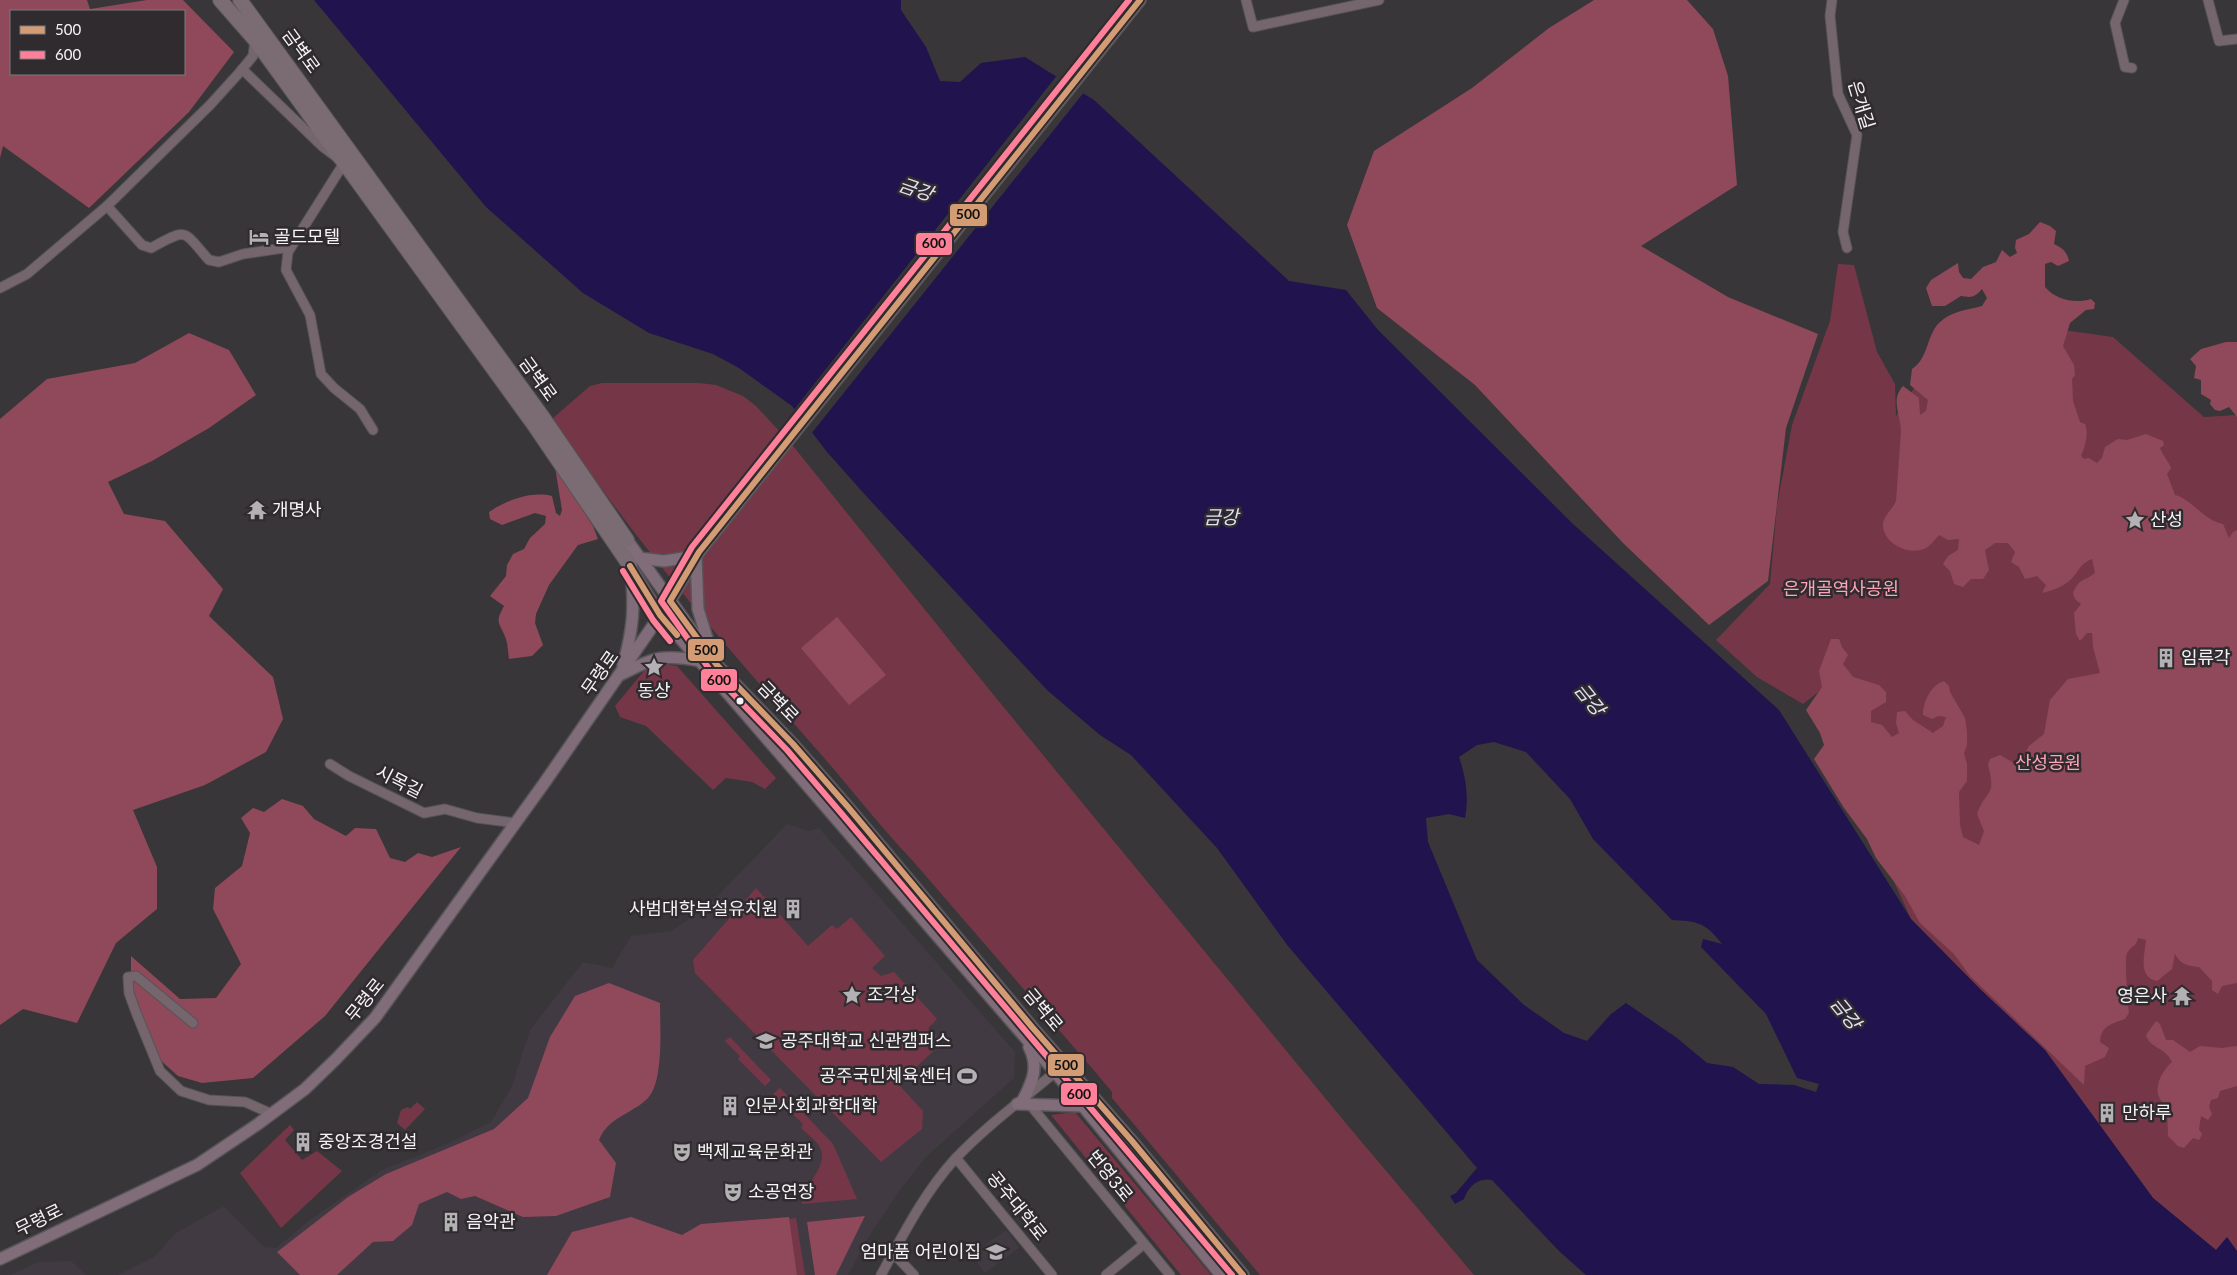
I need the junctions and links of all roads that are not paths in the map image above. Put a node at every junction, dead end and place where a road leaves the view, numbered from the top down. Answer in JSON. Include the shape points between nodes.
{"nodes":[{"id":1,"x":220,"y":0,"type":"edge"},
{"id":2,"x":240,"y":0,"type":"edge"},
{"id":3,"x":1246,"y":0,"type":"edge"},
{"id":4,"x":1378,"y":0,"type":"edge"},
{"id":5,"x":1832,"y":0,"type":"edge"},
{"id":6,"x":2124,"y":0,"type":"edge"},
{"id":7,"x":2208,"y":0,"type":"edge"},
{"id":8,"x":1136,"y":3,"type":"edge"},
{"id":9,"x":2237,"y":38,"type":"edge"},
{"id":10,"x":255,"y":40,"type":"junction"},
{"id":11,"x":2132,"y":68,"type":"dead end"},
{"id":12,"x":242,"y":69,"type":"junction"},
{"id":13,"x":344,"y":163,"type":"junction"},
{"id":14,"x":107,"y":206,"type":"junction"},
{"id":15,"x":291,"y":247,"type":"junction"},
{"id":16,"x":1847,"y":248,"type":"dead end"},
{"id":17,"x":0,"y":288,"type":"edge"},
{"id":18,"x":373,"y":430,"type":"dead end"},
{"id":19,"x":627,"y":540,"type":"joint"},
{"id":20,"x":698,"y":554,"type":"junction"},
{"id":21,"x":635,"y":562,"type":"junction"},
{"id":22,"x":670,"y":601,"type":"junction"},
{"id":23,"x":660,"y":615,"type":"junction"},
{"id":24,"x":700,"y":661,"type":"junction"},
{"id":25,"x":716,"y":664,"type":"junction"},
{"id":26,"x":620,"y":675,"type":"junction"},
{"id":27,"x":330,"y":764,"type":"dead end"},
{"id":28,"x":516,"y":823,"type":"junction"},
{"id":29,"x":193,"y":1023,"type":"dead end"},
{"id":30,"x":1024,"y":1037,"type":"junction"},
{"id":31,"x":1065,"y":1064,"type":"junction"},
{"id":32,"x":1055,"y":1072,"type":"junction"},
{"id":33,"x":1023,"y":1102,"type":"junction"},
{"id":34,"x":1082,"y":1106,"type":"junction"},
{"id":35,"x":272,"y":1114,"type":"junction"},
{"id":36,"x":956,"y":1158,"type":"junction"},
{"id":37,"x":1144,"y":1244,"type":"junction"},
{"id":38,"x":893,"y":1253,"type":"junction"},
{"id":39,"x":0,"y":1259,"type":"edge"},
{"id":40,"x":881,"y":1275,"type":"edge"},
{"id":41,"x":914,"y":1275,"type":"edge"},
{"id":42,"x":1052,"y":1275,"type":"edge"},
{"id":43,"x":1106,"y":1275,"type":"edge"},
{"id":44,"x":1170,"y":1275,"type":"edge"},
{"id":45,"x":1221,"y":1275,"type":"edge"},
{"id":46,"x":1243,"y":1275,"type":"edge"}],
"edges":[{"from":1,"to":10,"type":"highway","name":"금벽로"},
{"from":2,"to":19,"type":"highway","name":"금벽로","via":[[542,416]]},
{"from":3,"to":4,"type":"street","via":[[1253,27]]},
{"from":5,"to":16,"type":"street","name":"은개길","via":[[1830,16],[1838,94],[1857,135],[1843,232]]},
{"from":6,"to":11,"type":"street","via":[[2115,22],[2125,67]]},
{"from":7,"to":9,"type":"street","via":[[2219,41]]},
{"from":8,"to":20,"type":"main road","name":"무령로"},
{"from":10,"to":12,"type":"street","via":[[253,56]]},
{"from":10,"to":13,"type":"highway","name":"금벽로"},
{"from":12,"to":13,"type":"street","via":[[322,147]]},
{"from":12,"to":14,"type":"street"},
{"from":13,"to":15,"type":"street"},
{"from":13,"to":21,"type":"highway","name":"금벽로"},
{"from":14,"to":15,"type":"street","via":[[142,245],[151,248],[176,234],[187,236],[209,260],[219,262],[243,254]]},
{"from":14,"to":17,"type":"street","via":[[28,274]]},
{"from":15,"to":18,"type":"street","via":[[286,270],[310,316],[321,374],[360,409]]},
{"from":19,"to":21,"type":"main road","name":"금벽로"},
{"from":20,"to":21,"type":"main road","via":[[664,561]]},
{"from":20,"to":22,"type":"main road","name":"무령로"},
{"from":20,"to":25,"type":"main road","via":[[698,609]]},
{"from":21,"to":22,"type":"main road","name":"금벽로"},
{"from":21,"to":23,"type":"main road","name":"금벽로"},
{"from":21,"to":26,"type":"main road","via":[[633,617]]},
{"from":22,"to":23,"type":"main road","name":"무령로"},
{"from":22,"to":25,"type":"main road","name":"금벽로"},
{"from":23,"to":24,"type":"main road","name":"금벽로"},
{"from":23,"to":26,"type":"main road","name":"무령로"},
{"from":24,"to":26,"type":"main road","via":[[667,657],[648,660]]},
{"from":24,"to":30,"type":"main road","name":"금벽로"},
{"from":25,"to":31,"type":"main road","name":"금벽로","via":[[799,751]]},
{"from":26,"to":28,"type":"main road","name":"무령로"},
{"from":27,"to":28,"type":"street","name":"시목길","via":[[424,812],[445,809],[477,818]]},
{"from":28,"to":35,"type":"main road","name":"무령로","via":[[376,1018],[305,1089]]},
{"from":29,"to":35,"type":"street","via":[[136,976],[128,977],[136,1015],[160,1071],[180,1091],[209,1100],[244,1102]]},
{"from":30,"to":32,"type":"main road","name":"금벽로"},
{"from":30,"to":33,"type":"main road","via":[[1034,1057],[1035,1071]]},
{"from":31,"to":32,"type":"street"},
{"from":31,"to":46,"type":"main road","name":"금벽로"},
{"from":32,"to":33,"type":"street"},
{"from":32,"to":34,"type":"main road","name":"금벽로"},
{"from":33,"to":34,"type":"main road","via":[[1043,1106]]},
{"from":33,"to":36,"type":"street"},
{"from":33,"to":37,"type":"street","name":"번영3로"},
{"from":34,"to":45,"type":"main road","name":"금벽로"},
{"from":35,"to":39,"type":"main road","name":"무령로","via":[[197,1165]]},
{"from":36,"to":38,"type":"street","via":[[924,1199]]},
{"from":36,"to":42,"type":"street","name":"공주대학로"},
{"from":37,"to":43,"type":"street"},
{"from":37,"to":44,"type":"street","name":"번영3로"},
{"from":38,"to":40,"type":"street"},
{"from":38,"to":41,"type":"street"}]}
